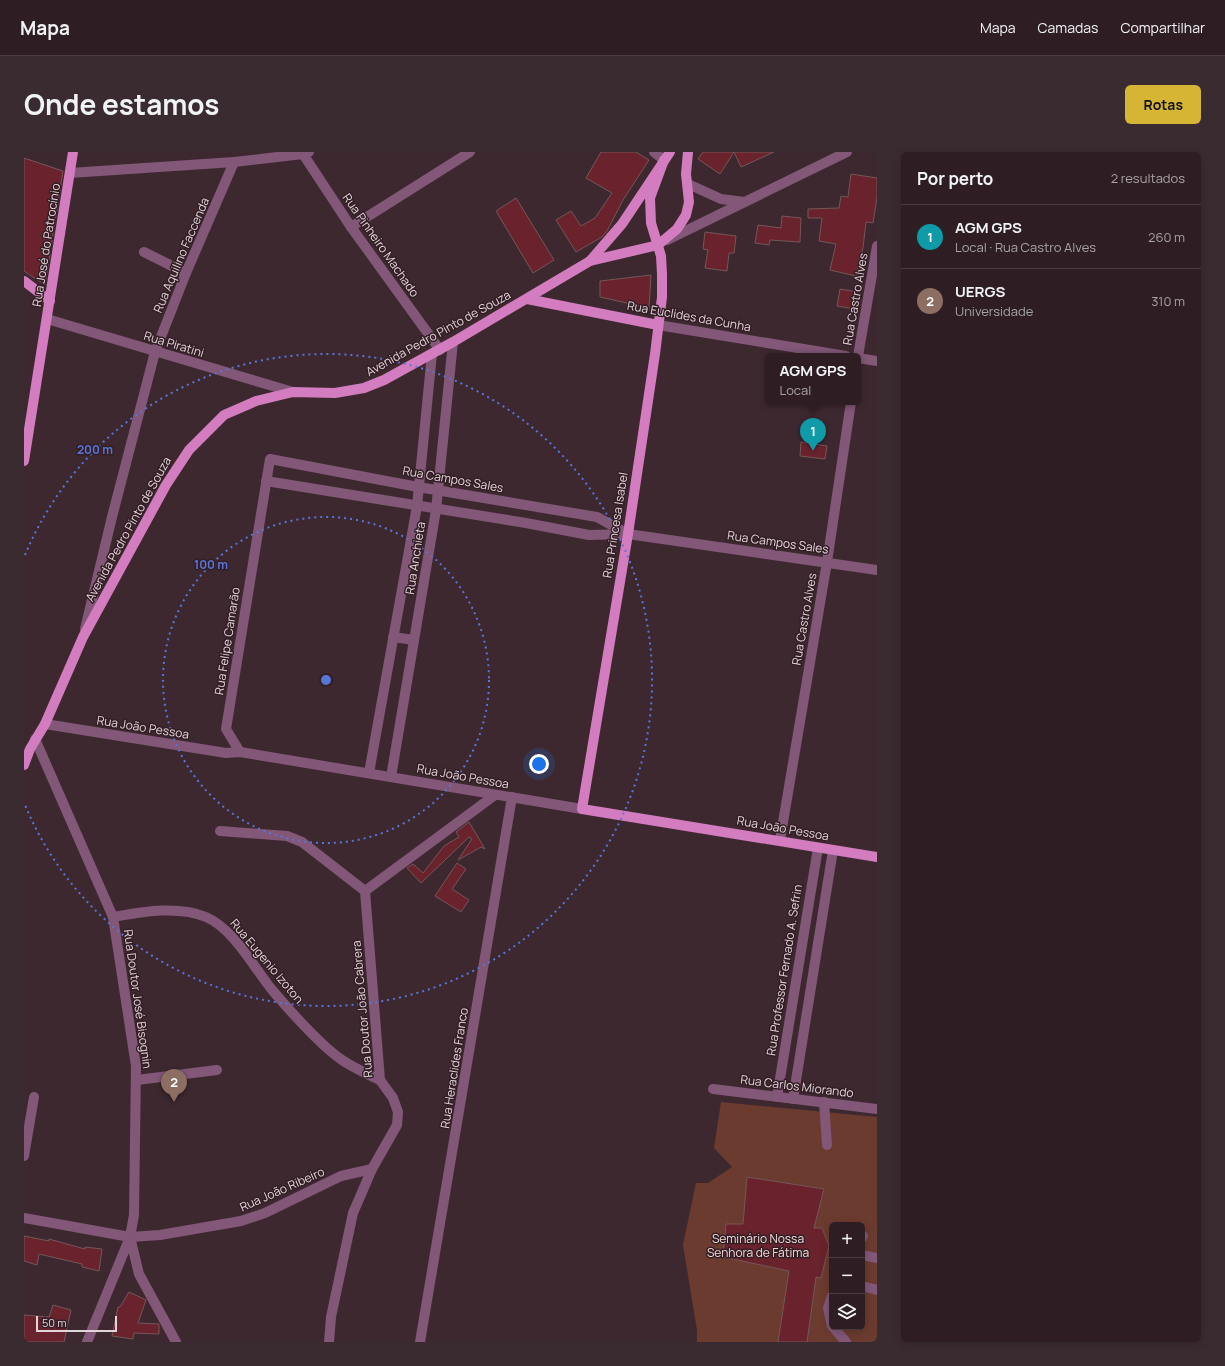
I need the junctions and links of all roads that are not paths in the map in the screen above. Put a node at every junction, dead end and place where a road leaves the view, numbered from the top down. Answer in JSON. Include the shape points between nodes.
{"nodes":[{"id":1,"x":73,"y":152,"type":"edge"},
{"id":2,"x":470,"y":152,"type":"edge"},
{"id":3,"x":654,"y":152,"type":"edge"},
{"id":4,"x":688,"y":152,"type":"edge"},
{"id":5,"x":847,"y":152,"type":"edge"},
{"id":6,"x":306,"y":153,"type":"edge"},
{"id":7,"x":667,"y":156,"type":"edge"},
{"id":8,"x":234,"y":162,"type":"junction"},
{"id":9,"x":70,"y":173,"type":"junction"},
{"id":10,"x":688,"y":184,"type":"junction"},
{"id":11,"x":744,"y":202,"type":"junction"},
{"id":12,"x":351,"y":228,"type":"junction"},
{"id":13,"x":658,"y":245,"type":"junction"},
{"id":14,"x":877,"y":246,"type":"edge"},
{"id":15,"x":144,"y":252,"type":"dead end"},
{"id":16,"x":590,"y":261,"type":"junction"},
{"id":17,"x":186,"y":273,"type":"junction"},
{"id":18,"x":24,"y":281,"type":"edge"},
{"id":19,"x":527,"y":299,"type":"junction"},
{"id":20,"x":50,"y":301,"type":"junction"},
{"id":21,"x":48,"y":319,"type":"junction"},
{"id":22,"x":658,"y":325,"type":"junction"},
{"id":23,"x":453,"y":342,"type":"junction"},
{"id":24,"x":155,"y":352,"type":"junction"},
{"id":25,"x":436,"y":352,"type":"junction"},
{"id":26,"x":828,"y":353,"type":"edge"},
{"id":27,"x":859,"y":353,"type":"edge"},
{"id":28,"x":861,"y":358,"type":"edge"},
{"id":29,"x":877,"y":361,"type":"edge"},
{"id":30,"x":293,"y":392,"type":"junction"},
{"id":31,"x":851,"y":405,"type":"edge"},
{"id":32,"x":270,"y":459,"type":"joint"},
{"id":33,"x":24,"y":461,"type":"edge"},
{"id":34,"x":266,"y":481,"type":"junction"},
{"id":35,"x":418,"y":487,"type":"junction"},
{"id":36,"x":438,"y":491,"type":"junction"},
{"id":37,"x":529,"y":505,"type":"junction"},
{"id":38,"x":417,"y":506,"type":"junction"},
{"id":39,"x":436,"y":510,"type":"junction"},
{"id":40,"x":526,"y":523,"type":"junction"},
{"id":41,"x":628,"y":534,"type":"junction"},
{"id":42,"x":827,"y":562,"type":"junction"},
{"id":43,"x":877,"y":570,"type":"edge"},
{"id":44,"x":83,"y":637,"type":"junction"},
{"id":45,"x":393,"y":637,"type":"junction"},
{"id":46,"x":414,"y":640,"type":"junction"},
{"id":47,"x":44,"y":724,"type":"junction"},
{"id":48,"x":36,"y":739,"type":"junction"},
{"id":49,"x":27,"y":751,"type":"edge"},
{"id":50,"x":240,"y":752,"type":"junction"},
{"id":51,"x":24,"y":765,"type":"edge"},
{"id":52,"x":369,"y":773,"type":"junction"},
{"id":53,"x":392,"y":777,"type":"junction"},
{"id":54,"x":495,"y":794,"type":"junction"},
{"id":55,"x":512,"y":797,"type":"junction"},
{"id":56,"x":582,"y":809,"type":"junction"},
{"id":57,"x":220,"y":831,"type":"dead end"},
{"id":58,"x":780,"y":840,"type":"junction"},
{"id":59,"x":818,"y":848,"type":"junction"},
{"id":60,"x":833,"y":850,"type":"junction"},
{"id":61,"x":877,"y":857,"type":"edge"},
{"id":62,"x":365,"y":891,"type":"junction"},
{"id":63,"x":113,"y":917,"type":"junction"},
{"id":64,"x":217,"y":1070,"type":"dead end"},
{"id":65,"x":137,"y":1080,"type":"junction"},
{"id":66,"x":380,"y":1080,"type":"junction"},
{"id":67,"x":713,"y":1089,"type":"dead end"},
{"id":68,"x":34,"y":1097,"type":"dead end"},
{"id":69,"x":777,"y":1097,"type":"junction"},
{"id":70,"x":793,"y":1099,"type":"junction"},
{"id":71,"x":824,"y":1102,"type":"junction"},
{"id":72,"x":877,"y":1109,"type":"edge"},
{"id":73,"x":828,"y":1145,"type":"dead end"},
{"id":74,"x":24,"y":1156,"type":"edge"},
{"id":75,"x":372,"y":1169,"type":"junction"},
{"id":76,"x":24,"y":1218,"type":"edge"},
{"id":77,"x":130,"y":1237,"type":"junction"},
{"id":78,"x":865,"y":1256,"type":"edge"},
{"id":79,"x":877,"y":1258,"type":"edge"},
{"id":80,"x":865,"y":1287,"type":"edge"},
{"id":81,"x":877,"y":1290,"type":"edge"},
{"id":82,"x":835,"y":1330,"type":"edge"},
{"id":83,"x":87,"y":1342,"type":"edge"},
{"id":84,"x":176,"y":1342,"type":"edge"},
{"id":85,"x":329,"y":1342,"type":"edge"},
{"id":86,"x":420,"y":1342,"type":"edge"},
{"id":87,"x":846,"y":1342,"type":"edge"}],
"edges":[{"from":1,"to":9,"type":"main road","name":"Rua José do Patrocínio"},
{"from":2,"to":12,"type":"street"},
{"from":3,"to":7,"type":"street"},
{"from":4,"to":10,"type":"main road"},
{"from":5,"to":11,"type":"street"},
{"from":6,"to":8,"type":"street"},
{"from":6,"to":12,"type":"street","name":"Rua Pinheiro Machado"},
{"from":7,"to":13,"type":"main road","name":"Rua Princesa Isabel","via":[[650,198],[651,223]]},
{"from":7,"to":16,"type":"main road","name":"Avenida Pedro Pinto de Souza","via":[[622,224]]},
{"from":8,"to":9,"type":"street"},
{"from":8,"to":17,"type":"street","name":"Rua Aquilino Faccenda"},
{"from":9,"to":20,"type":"main road","name":"Rua José do Patrocínio"},
{"from":10,"to":11,"type":"street","via":[[721,199]]},
{"from":10,"to":13,"type":"main road","via":[[689,202],[686,215],[676,229]]},
{"from":11,"to":13,"type":"street"},
{"from":12,"to":25,"type":"street","name":"Rua Pinheiro Machado"},
{"from":13,"to":16,"type":"main road","name":"Avenida Pedro Pinto de Souza"},
{"from":13,"to":22,"type":"main road","name":"Rua Princesa Isabel","via":[[662,297]]},
{"from":14,"to":27,"type":"street","name":"Rua Castro Alves"},
{"from":15,"to":17,"type":"street"},
{"from":16,"to":19,"type":"main road","name":"Avenida Pedro Pinto de Souza"},
{"from":17,"to":24,"type":"street","name":"Rua Aquilino Faccenda"},
{"from":18,"to":20,"type":"main road"},
{"from":19,"to":22,"type":"main road","name":"Rua Euclides da Cunha"},
{"from":19,"to":23,"type":"main road","name":"Avenida Pedro Pinto de Souza"},
{"from":20,"to":21,"type":"main road","name":"Rua José do Patrocínio"},
{"from":21,"to":24,"type":"street","name":"Rua Piratini"},
{"from":21,"to":33,"type":"main road","name":"Rua José do Patrocínio"},
{"from":22,"to":26,"type":"street","name":"Rua Euclides da Cunha"},
{"from":22,"to":41,"type":"main road","name":"Rua Princesa Isabel"},
{"from":23,"to":25,"type":"main road","name":"Avenida Pedro Pinto de Souza"},
{"from":23,"to":36,"type":"street","name":"Rua Anchieta"},
{"from":24,"to":30,"type":"street","name":"Rua Piratini"},
{"from":24,"to":44,"type":"street","name":"Rua Aquilino Faccenda"},
{"from":25,"to":30,"type":"main road","name":"Avenida Pedro Pinto de Souza","via":[[364,388],[335,394]]},
{"from":25,"to":35,"type":"street","name":"Rua Anchieta"},
{"from":28,"to":29,"type":"street"},
{"from":30,"to":44,"type":"main road","name":"Avenida Pedro Pinto de Souza","via":[[256,401],[224,415],[189,450],[166,485]]},
{"from":31,"to":42,"type":"street","name":"Rua Castro Alves"},
{"from":32,"to":34,"type":"street","name":"Rua Felipe Camarão"},
{"from":32,"to":35,"type":"street","name":"Rua Campos Sales"},
{"from":34,"to":38,"type":"street","name":"Rua Campos Sales"},
{"from":34,"to":50,"type":"street","name":"Rua Felipe Camarão","via":[[226,729]]},
{"from":35,"to":36,"type":"street","name":"Rua Campos Sales"},
{"from":35,"to":38,"type":"street","name":"Rua Anchieta"},
{"from":36,"to":37,"type":"street","name":"Rua Campos Sales"},
{"from":36,"to":39,"type":"street","name":"Rua Anchieta"},
{"from":37,"to":40,"type":"street"},
{"from":37,"to":41,"type":"street","name":"Rua Campos Sales","via":[[597,517]]},
{"from":38,"to":39,"type":"street","name":"Rua Campos Sales"},
{"from":38,"to":45,"type":"street","name":"Rua Anchieta"},
{"from":39,"to":40,"type":"street","name":"Rua Campos Sales"},
{"from":39,"to":46,"type":"street","name":"Rua Anchieta"},
{"from":40,"to":41,"type":"street","name":"Rua Campos Sales","via":[[589,535]]},
{"from":41,"to":42,"type":"street","name":"Rua Campos Sales"},
{"from":41,"to":56,"type":"main road","name":"Rua Princesa Isabel"},
{"from":42,"to":43,"type":"street","name":"Rua Campos Sales"},
{"from":42,"to":58,"type":"street","name":"Rua Castro Alves"},
{"from":44,"to":47,"type":"main road","name":"Avenida Pedro Pinto de Souza"},
{"from":45,"to":46,"type":"street"},
{"from":45,"to":52,"type":"street","name":"Rua Anchieta"},
{"from":46,"to":53,"type":"street","name":"Rua Anchieta"},
{"from":47,"to":48,"type":"main road","name":"Avenida Pedro Pinto de Souza"},
{"from":47,"to":50,"type":"street","name":"Rua João Pessoa","via":[[226,753]]},
{"from":48,"to":49,"type":"main road","name":"Avenida Pedro Pinto de Souza"},
{"from":48,"to":63,"type":"street","name":"Rua Doutor José Bisognin"},
{"from":49,"to":51,"type":"main road","name":"Avenida Pedro Pinto de Souza"},
{"from":50,"to":52,"type":"street","name":"Rua João Pessoa"},
{"from":52,"to":53,"type":"street","name":"Rua João Pessoa"},
{"from":53,"to":54,"type":"street","name":"Rua João Pessoa"},
{"from":54,"to":55,"type":"street","name":"Rua João Pessoa"},
{"from":54,"to":62,"type":"street"},
{"from":55,"to":56,"type":"street","name":"Rua João Pessoa"},
{"from":55,"to":86,"type":"street","name":"Rua Heraclides Franco"},
{"from":56,"to":58,"type":"main road","name":"Rua João Pessoa"},
{"from":57,"to":62,"type":"street","via":[[287,836],[302,842]]},
{"from":58,"to":59,"type":"main road","name":"Rua João Pessoa"},
{"from":59,"to":60,"type":"main road","name":"Rua João Pessoa"},
{"from":59,"to":69,"type":"street","name":"Rua Professor Fernado A. Sefrin"},
{"from":60,"to":61,"type":"main road","name":"Rua João Pessoa"},
{"from":60,"to":70,"type":"street"},
{"from":62,"to":66,"type":"street","name":"Rua Doutor João Cabrera"},
{"from":63,"to":65,"type":"street","name":"Rua Doutor José Bisognin"},
{"from":63,"to":66,"type":"street","name":"Rua Eugenio Izoton","via":[[182,911],[207,917],[226,929],[273,991],[327,1047],[342,1060]]},
{"from":64,"to":65,"type":"street"},
{"from":65,"to":77,"type":"street","name":"Rua Doutor José Bisognin","via":[[134,1215]]},
{"from":66,"to":75,"type":"street","name":"Rua Doutor João Cabrera","via":[[393,1098],[398,1112],[397,1125]]},
{"from":67,"to":69,"type":"street","name":"Rua Carlos Miorando"},
{"from":68,"to":74,"type":"street"},
{"from":69,"to":70,"type":"street","name":"Rua Carlos Miorando"},
{"from":70,"to":71,"type":"street","name":"Rua Carlos Miorando"},
{"from":71,"to":72,"type":"street","name":"Rua Carlos Miorando"},
{"from":71,"to":73,"type":"street"},
{"from":75,"to":77,"type":"street","name":"Rua João Ribeiro","via":[[342,1176],[266,1213],[241,1221],[160,1235]]},
{"from":75,"to":85,"type":"street","name":"Rua Doutor João Cabrera","via":[[353,1214],[331,1317]]},
{"from":76,"to":77,"type":"street","name":"Rua João Ribeiro"},
{"from":77,"to":83,"type":"street","name":"Rua Doutor José Bisognin"},
{"from":77,"to":84,"type":"street","via":[[139,1274]]},
{"from":78,"to":79,"type":"street"},
{"from":80,"to":81,"type":"street"},
{"from":82,"to":87,"type":"street"}]}
